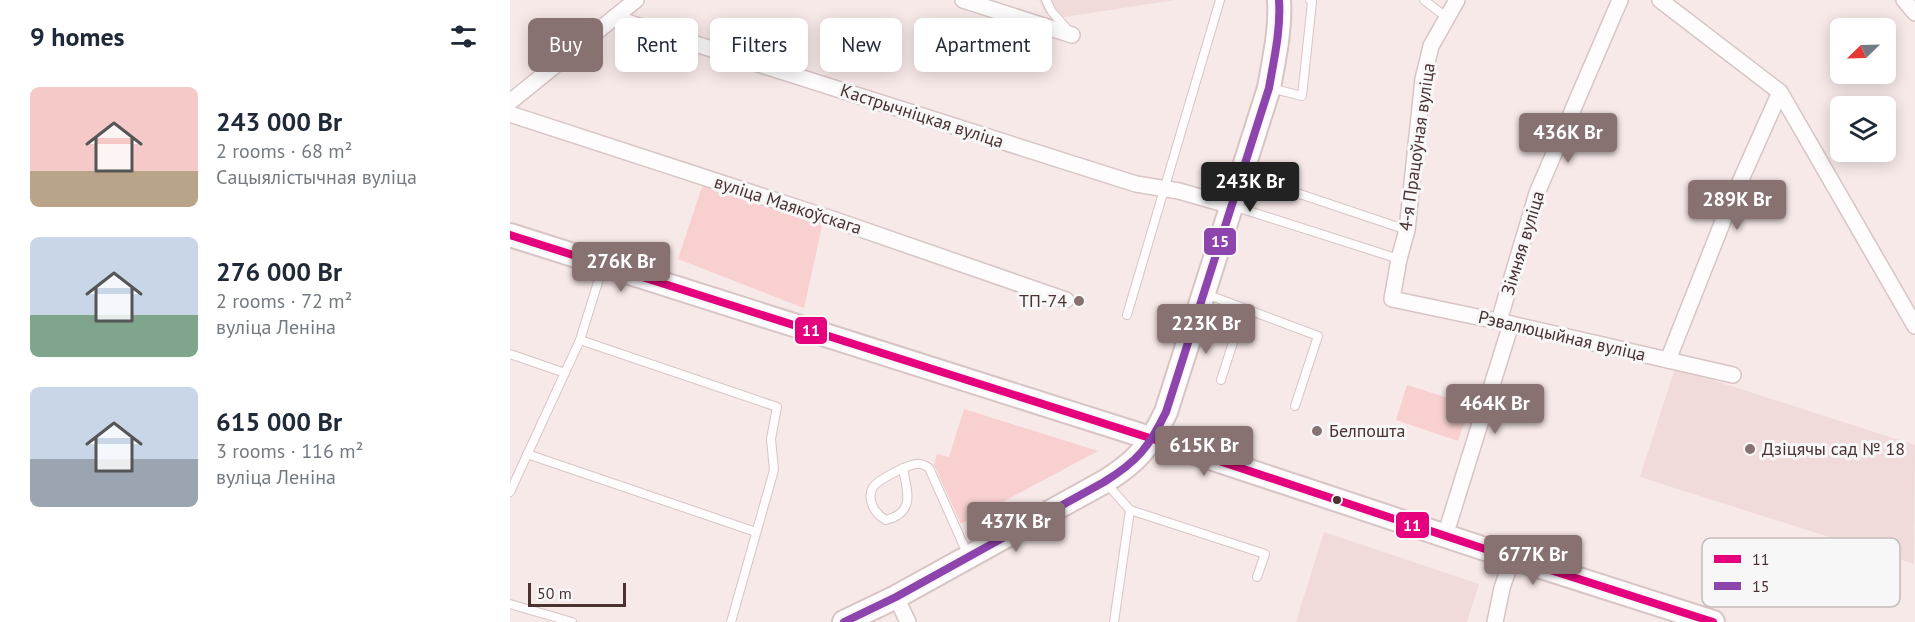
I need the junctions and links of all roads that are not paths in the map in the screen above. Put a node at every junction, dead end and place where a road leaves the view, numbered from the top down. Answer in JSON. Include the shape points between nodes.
{"nodes":[{"id":1,"x":636,"y":0,"type":"edge"},
{"id":2,"x":963,"y":0,"type":"edge"},
{"id":3,"x":1046,"y":0,"type":"edge"},
{"id":4,"x":1220,"y":0,"type":"edge"},
{"id":5,"x":1279,"y":0,"type":"edge"},
{"id":6,"x":1310,"y":0,"type":"edge"},
{"id":7,"x":1424,"y":0,"type":"edge"},
{"id":8,"x":1457,"y":0,"type":"edge"},
{"id":9,"x":1620,"y":0,"type":"edge"},
{"id":10,"x":1660,"y":0,"type":"edge"},
{"id":11,"x":1904,"y":0,"type":"edge"},
{"id":12,"x":1915,"y":13,"type":"edge"},
{"id":13,"x":1446,"y":16,"type":"junction"},
{"id":14,"x":614,"y":18,"type":"junction"},
{"id":15,"x":1072,"y":34,"type":"joint"},
{"id":16,"x":1269,"y":88,"type":"junction"},
{"id":17,"x":1780,"y":92,"type":"junction"},
{"id":18,"x":510,"y":102,"type":"edge"},
{"id":19,"x":510,"y":114,"type":"edge"},
{"id":20,"x":1241,"y":174,"type":"junction"},
{"id":21,"x":1164,"y":187,"type":"junction"},
{"id":22,"x":1231,"y":206,"type":"junction"},
{"id":23,"x":1407,"y":230,"type":"junction"},
{"id":24,"x":510,"y":235,"type":"edge"},
{"id":25,"x":1399,"y":259,"type":"junction"},
{"id":26,"x":603,"y":266,"type":"junction"},
{"id":27,"x":1204,"y":293,"type":"junction"},
{"id":28,"x":1392,"y":299,"type":"joint"},
{"id":29,"x":1066,"y":300,"type":"dead end"},
{"id":30,"x":1244,"y":308,"type":"junction"},
{"id":31,"x":1127,"y":315,"type":"dead end"},
{"id":32,"x":1505,"y":322,"type":"junction"},
{"id":33,"x":1915,"y":326,"type":"edge"},
{"id":34,"x":580,"y":340,"type":"junction"},
{"id":35,"x":510,"y":354,"type":"edge"},
{"id":36,"x":1668,"y":360,"type":"junction"},
{"id":37,"x":565,"y":373,"type":"junction"},
{"id":38,"x":1732,"y":375,"type":"dead end"},
{"id":39,"x":1221,"y":380,"type":"dead end"},
{"id":40,"x":1296,"y":406,"type":"dead end"},
{"id":41,"x":1153,"y":439,"type":"junction"},
{"id":42,"x":527,"y":454,"type":"junction"},
{"id":43,"x":903,"y":468,"type":"junction"},
{"id":44,"x":1104,"y":482,"type":"junction"},
{"id":45,"x":510,"y":492,"type":"edge"},
{"id":46,"x":1130,"y":510,"type":"junction"},
{"id":47,"x":756,"y":532,"type":"junction"},
{"id":48,"x":1445,"y":536,"type":"junction"},
{"id":49,"x":968,"y":557,"type":"junction"},
{"id":50,"x":1512,"y":558,"type":"junction"},
{"id":51,"x":1257,"y":577,"type":"dead end"},
{"id":52,"x":896,"y":597,"type":"junction"},
{"id":53,"x":510,"y":604,"type":"edge"},
{"id":54,"x":572,"y":622,"type":"edge"},
{"id":55,"x":731,"y":622,"type":"edge"},
{"id":56,"x":844,"y":622,"type":"edge"},
{"id":57,"x":908,"y":622,"type":"edge"},
{"id":58,"x":1114,"y":622,"type":"edge"},
{"id":59,"x":1495,"y":622,"type":"edge"},
{"id":60,"x":1713,"y":622,"type":"edge"}],
"edges":[{"from":1,"to":14,"type":"street"},
{"from":2,"to":15,"type":"street"},
{"from":3,"to":15,"type":"lane"},
{"from":4,"to":21,"type":"lane"},
{"from":5,"to":16,"type":"main road","via":[[1276,53]]},
{"from":6,"to":16,"type":"lane","via":[[1302,96]]},
{"from":7,"to":13,"type":"lane"},
{"from":8,"to":13,"type":"street","name":"4-я Працоўная вуліца"},
{"from":9,"to":32,"type":"street","name":"Зімняя вуліца","via":[[1538,193]]},
{"from":10,"to":17,"type":"street"},
{"from":11,"to":12,"type":"street"},
{"from":13,"to":23,"type":"street","name":"4-я Працоўная вуліца","via":[[1431,46],[1423,79]]},
{"from":14,"to":18,"type":"street"},
{"from":14,"to":21,"type":"street","name":"Кастрычніцкая вуліца","via":[[1136,184]]},
{"from":16,"to":20,"type":"main road"},
{"from":17,"to":33,"type":"street"},
{"from":17,"to":36,"type":"street","via":[[1727,211]]},
{"from":19,"to":29,"type":"street","name":"вуліца Маякоўскага"},
{"from":20,"to":22,"type":"main road"},
{"from":20,"to":23,"type":"lane"},
{"from":21,"to":22,"type":"street","name":"Кастрычніцкая вуліца"},
{"from":21,"to":31,"type":"lane"},
{"from":22,"to":25,"type":"lane"},
{"from":22,"to":27,"type":"main road"},
{"from":23,"to":25,"type":"street","name":"4-я Працоўная вуліца"},
{"from":24,"to":26,"type":"main road"},
{"from":25,"to":28,"type":"street","name":"4-я Працоўная вуліца"},
{"from":26,"to":34,"type":"lane"},
{"from":26,"to":41,"type":"main road"},
{"from":27,"to":30,"type":"lane"},
{"from":27,"to":41,"type":"main road","via":[[1166,412]]},
{"from":28,"to":32,"type":"street","name":"Рэвалюцыйная вуліца"},
{"from":30,"to":39,"type":"lane"},
{"from":30,"to":40,"type":"lane","via":[[1318,336]]},
{"from":32,"to":36,"type":"street","name":"Рэвалюцыйная вуліца"},
{"from":32,"to":48,"type":"street","name":"Зімняя вуліца"},
{"from":34,"to":37,"type":"lane"},
{"from":34,"to":47,"type":"lane","via":[[777,407],[771,439],[774,470]]},
{"from":35,"to":37,"type":"lane"},
{"from":36,"to":38,"type":"street","name":"Рэвалюцыйная вуліца"},
{"from":37,"to":42,"type":"lane"},
{"from":41,"to":44,"type":"main road","via":[[1124,470]]},
{"from":41,"to":48,"type":"main road"},
{"from":42,"to":45,"type":"lane"},
{"from":42,"to":47,"type":"lane"},
{"from":43,"to":43,"type":"lane","via":[[874,485],[871,494],[873,507],[886,520],[903,512],[908,503]]},
{"from":43,"to":49,"type":"lane","via":[[918,463],[929,468]]},
{"from":44,"to":46,"type":"lane"},
{"from":44,"to":49,"type":"main road"},
{"from":46,"to":51,"type":"lane","via":[[1264,554]]},
{"from":46,"to":58,"type":"lane"},
{"from":47,"to":55,"type":"lane"},
{"from":48,"to":50,"type":"main road"},
{"from":49,"to":52,"type":"main road"},
{"from":50,"to":59,"type":"street"},
{"from":50,"to":60,"type":"main road"},
{"from":52,"to":56,"type":"main road"},
{"from":52,"to":57,"type":"street"},
{"from":53,"to":54,"type":"lane"}]}
